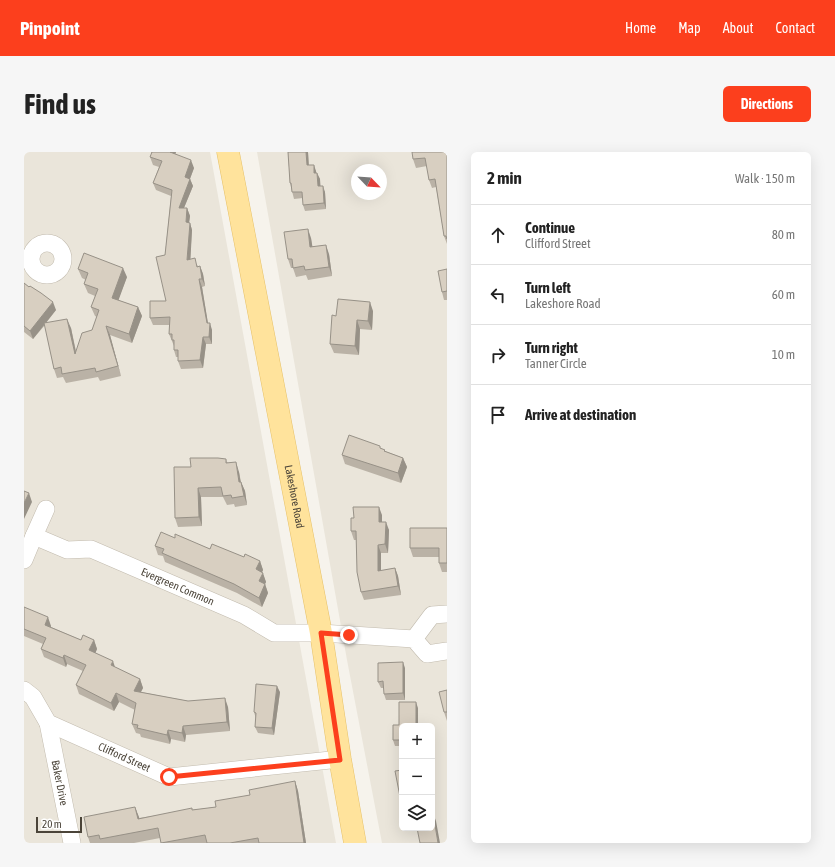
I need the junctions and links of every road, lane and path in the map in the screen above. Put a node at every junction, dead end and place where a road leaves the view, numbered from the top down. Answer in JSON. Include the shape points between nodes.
{"nodes":[{"id":1,"x":228,"y":152,"type":"edge"},
{"id":2,"x":46,"y":509,"type":"dead end"},
{"id":3,"x":34,"y":536,"type":"junction"},
{"id":4,"x":24,"y":560,"type":"edge"},
{"id":5,"x":447,"y":614,"type":"edge"},
{"id":6,"x":321,"y":633,"type":"junction"},
{"id":7,"x":414,"y":639,"type":"junction"},
{"id":8,"x":447,"y":651,"type":"edge"},
{"id":9,"x":24,"y":690,"type":"edge"},
{"id":10,"x":48,"y":722,"type":"junction"},
{"id":11,"x":340,"y":760,"type":"junction"},
{"id":12,"x":72,"y":843,"type":"edge"},
{"id":13,"x":356,"y":843,"type":"edge"}],
"edges":[{"from":1,"to":6,"type":"main road","name":"Lakeshore Road"},
{"from":2,"to":3,"type":"street"},
{"from":3,"to":4,"type":"street"},
{"from":3,"to":6,"type":"street","name":"Evergreen Common","via":[[67,550],[91,548],[244,615],[274,633]]},
{"from":5,"to":7,"type":"street","via":[[432,615]]},
{"from":6,"to":7,"type":"street","name":"Evergreen Common"},
{"from":6,"to":11,"type":"main road","name":"Lakeshore Road"},
{"from":7,"to":8,"type":"street","via":[[427,654]]},
{"from":9,"to":10,"type":"street","via":[[33,697]]},
{"from":10,"to":11,"type":"street","name":"Clifford Street","via":[[169,777]]},
{"from":10,"to":12,"type":"street","name":"Baker Drive"},
{"from":11,"to":13,"type":"main road","name":"Lakeshore Road"}]}
